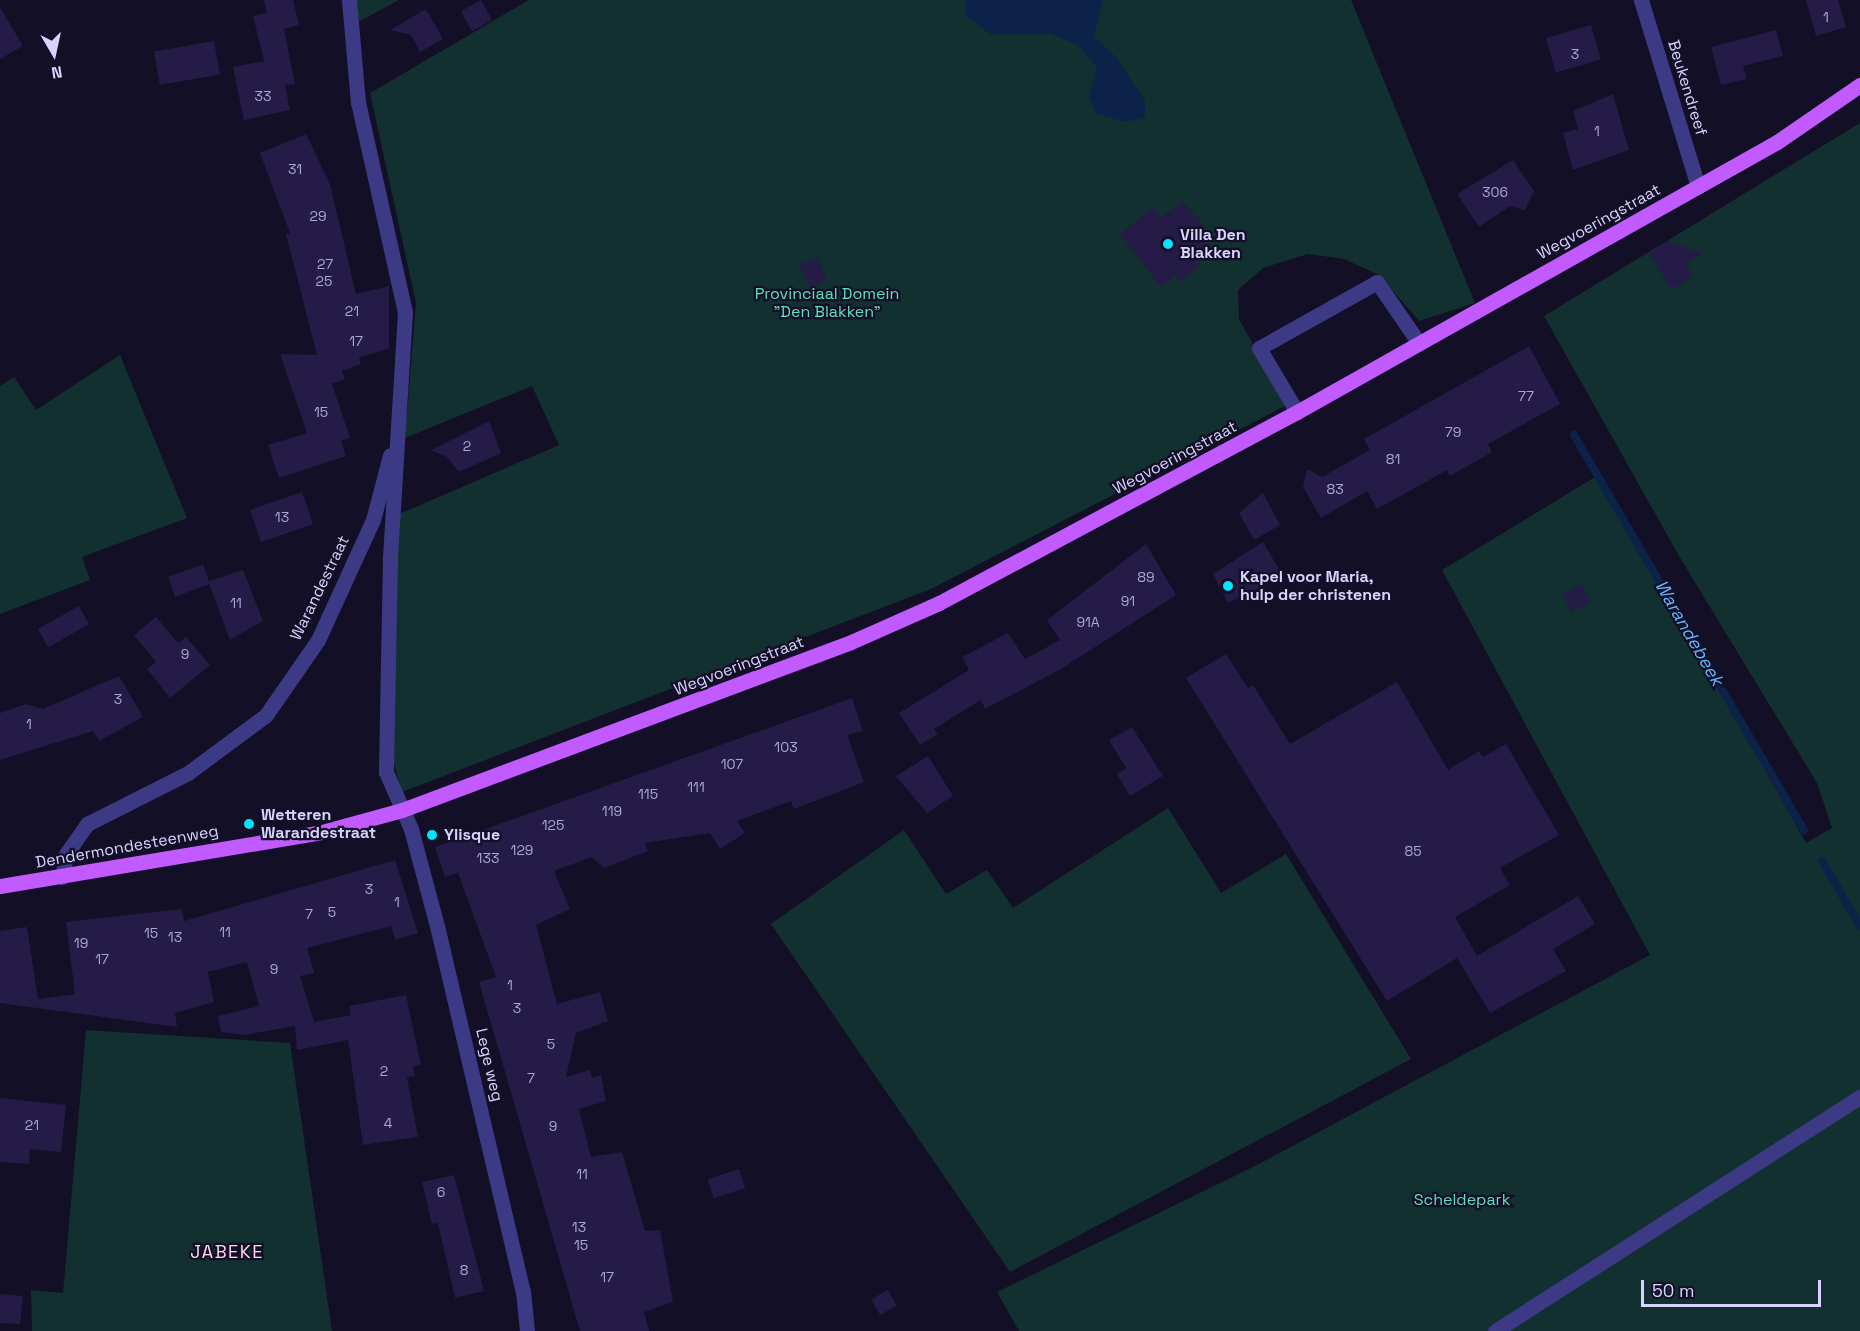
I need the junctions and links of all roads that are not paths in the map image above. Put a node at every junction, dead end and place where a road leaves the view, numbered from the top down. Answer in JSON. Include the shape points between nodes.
{"nodes":[{"id":1,"x":349,"y":0,"type":"edge"},
{"id":2,"x":1641,"y":0,"type":"edge"},
{"id":3,"x":1860,"y":85,"type":"edge"},
{"id":4,"x":1698,"y":187,"type":"junction"},
{"id":5,"x":1419,"y":343,"type":"junction"},
{"id":6,"x":1297,"y":412,"type":"junction"},
{"id":7,"x":400,"y":414,"type":"junction"},
{"id":8,"x":469,"y":787,"type":"joint"},
{"id":9,"x":402,"y":810,"type":"junction"},
{"id":10,"x":62,"y":877,"type":"junction"},
{"id":11,"x":0,"y":886,"type":"edge"},
{"id":12,"x":1860,"y":1097,"type":"edge"},
{"id":13,"x":527,"y":1331,"type":"edge"},
{"id":14,"x":1495,"y":1331,"type":"edge"}],
"edges":[{"from":1,"to":7,"type":"street","name":"Warandestraat","via":[[358,102],[405,312]]},
{"from":2,"to":4,"type":"street","name":"Beukendreef"},
{"from":3,"to":4,"type":"main road","name":"Wegvoeringstraat"},
{"from":4,"to":5,"type":"main road","name":"Wegvoeringstraat"},
{"from":5,"to":6,"type":"main road","name":"Wegvoeringstraat"},
{"from":5,"to":6,"type":"street","via":[[1377,282],[1259,348]]},
{"from":6,"to":8,"type":"main road","name":"Wegvoeringstraat","via":[[939,603],[851,642]]},
{"from":7,"to":9,"type":"street","name":"Warandestraat","via":[[390,559],[386,772]]},
{"from":7,"to":10,"type":"street","name":"Warandestraat","via":[[373,519],[318,640],[266,715],[188,773],[87,824],[66,854]]},
{"from":8,"to":9,"type":"main road","name":"Dendermondesteenweg"},
{"from":9,"to":10,"type":"main road","name":"Dendermondesteenweg","via":[[322,832]]},
{"from":9,"to":13,"type":"street","name":"Lege weg","via":[[472,1072]]},
{"from":10,"to":11,"type":"main road","name":"Dendermondesteenweg"},
{"from":12,"to":14,"type":"street"}]}
